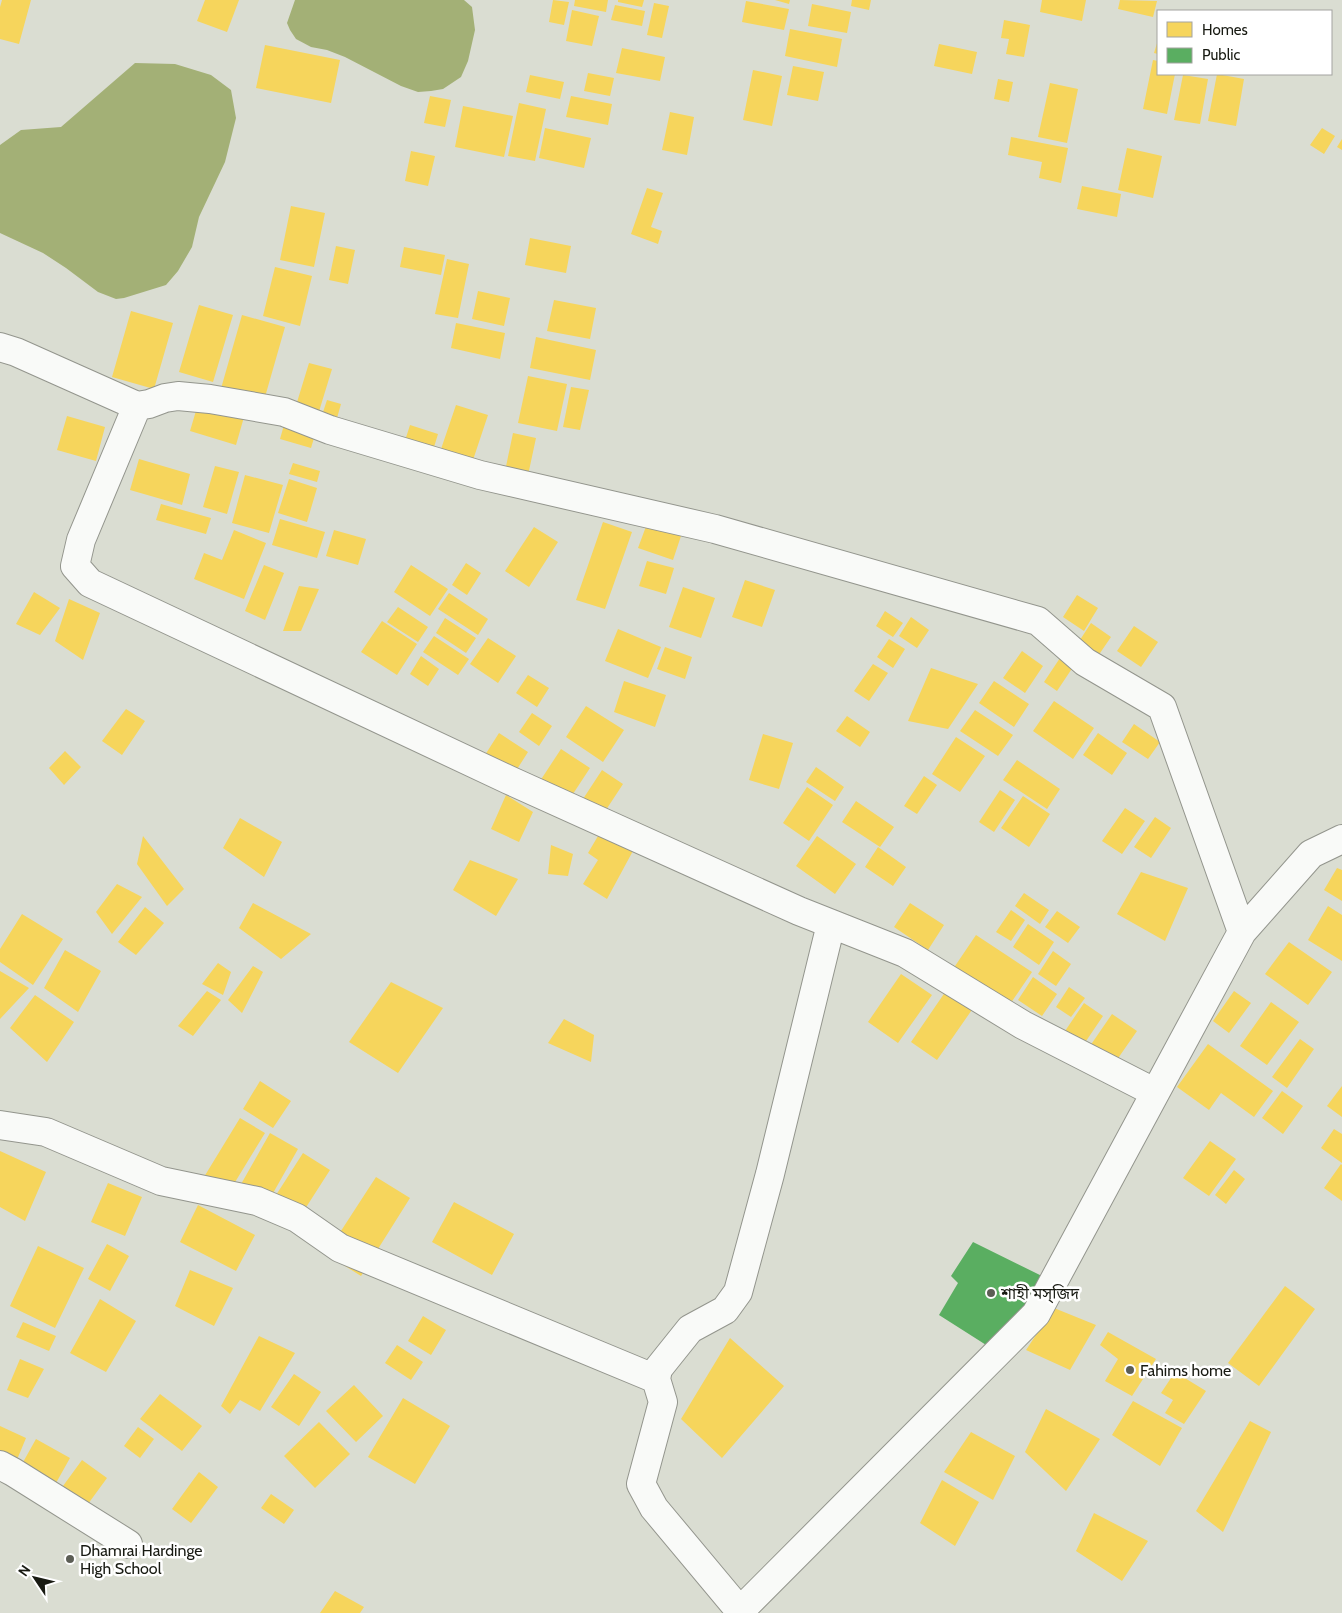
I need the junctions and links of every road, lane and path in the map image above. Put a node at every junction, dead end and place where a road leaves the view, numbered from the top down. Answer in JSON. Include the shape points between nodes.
{"nodes":[{"id":1,"x":0,"y":348,"type":"edge"},
{"id":2,"x":137,"y":406,"type":"junction"},
{"id":3,"x":1342,"y":838,"type":"edge"},
{"id":4,"x":831,"y":924,"type":"junction"},
{"id":5,"x":1242,"y":932,"type":"junction"},
{"id":6,"x":1154,"y":1092,"type":"junction"},
{"id":7,"x":0,"y":1125,"type":"edge"},
{"id":8,"x":656,"y":1379,"type":"junction"},
{"id":9,"x":0,"y":1466,"type":"edge"},
{"id":10,"x":128,"y":1544,"type":"dead end"},
{"id":11,"x":739,"y":1612,"type":"edge"}],
"edges":[{"from":1,"to":2,"type":"street","via":[[16,352]]},
{"from":2,"to":4,"type":"street","via":[[80,540],[75,566],[90,583],[509,780]]},
{"from":2,"to":5,"type":"street","via":[[178,396],[284,412],[330,430],[480,475],[715,529],[1038,621],[1086,662],[1162,707]]},
{"from":3,"to":5,"type":"street","via":[[1311,854]]},
{"from":4,"to":6,"type":"street","via":[[905,953],[1023,1025]]},
{"from":4,"to":8,"type":"street","via":[[738,1292],[725,1310],[690,1328],[658,1369]]},
{"from":5,"to":6,"type":"street"},
{"from":6,"to":11,"type":"street","via":[[1036,1314]]},
{"from":7,"to":8,"type":"street","via":[[46,1132],[161,1181],[257,1202],[297,1218],[340,1248]]},
{"from":8,"to":11,"type":"street","via":[[663,1402],[641,1484],[654,1508]]},
{"from":9,"to":10,"type":"street"}]}
